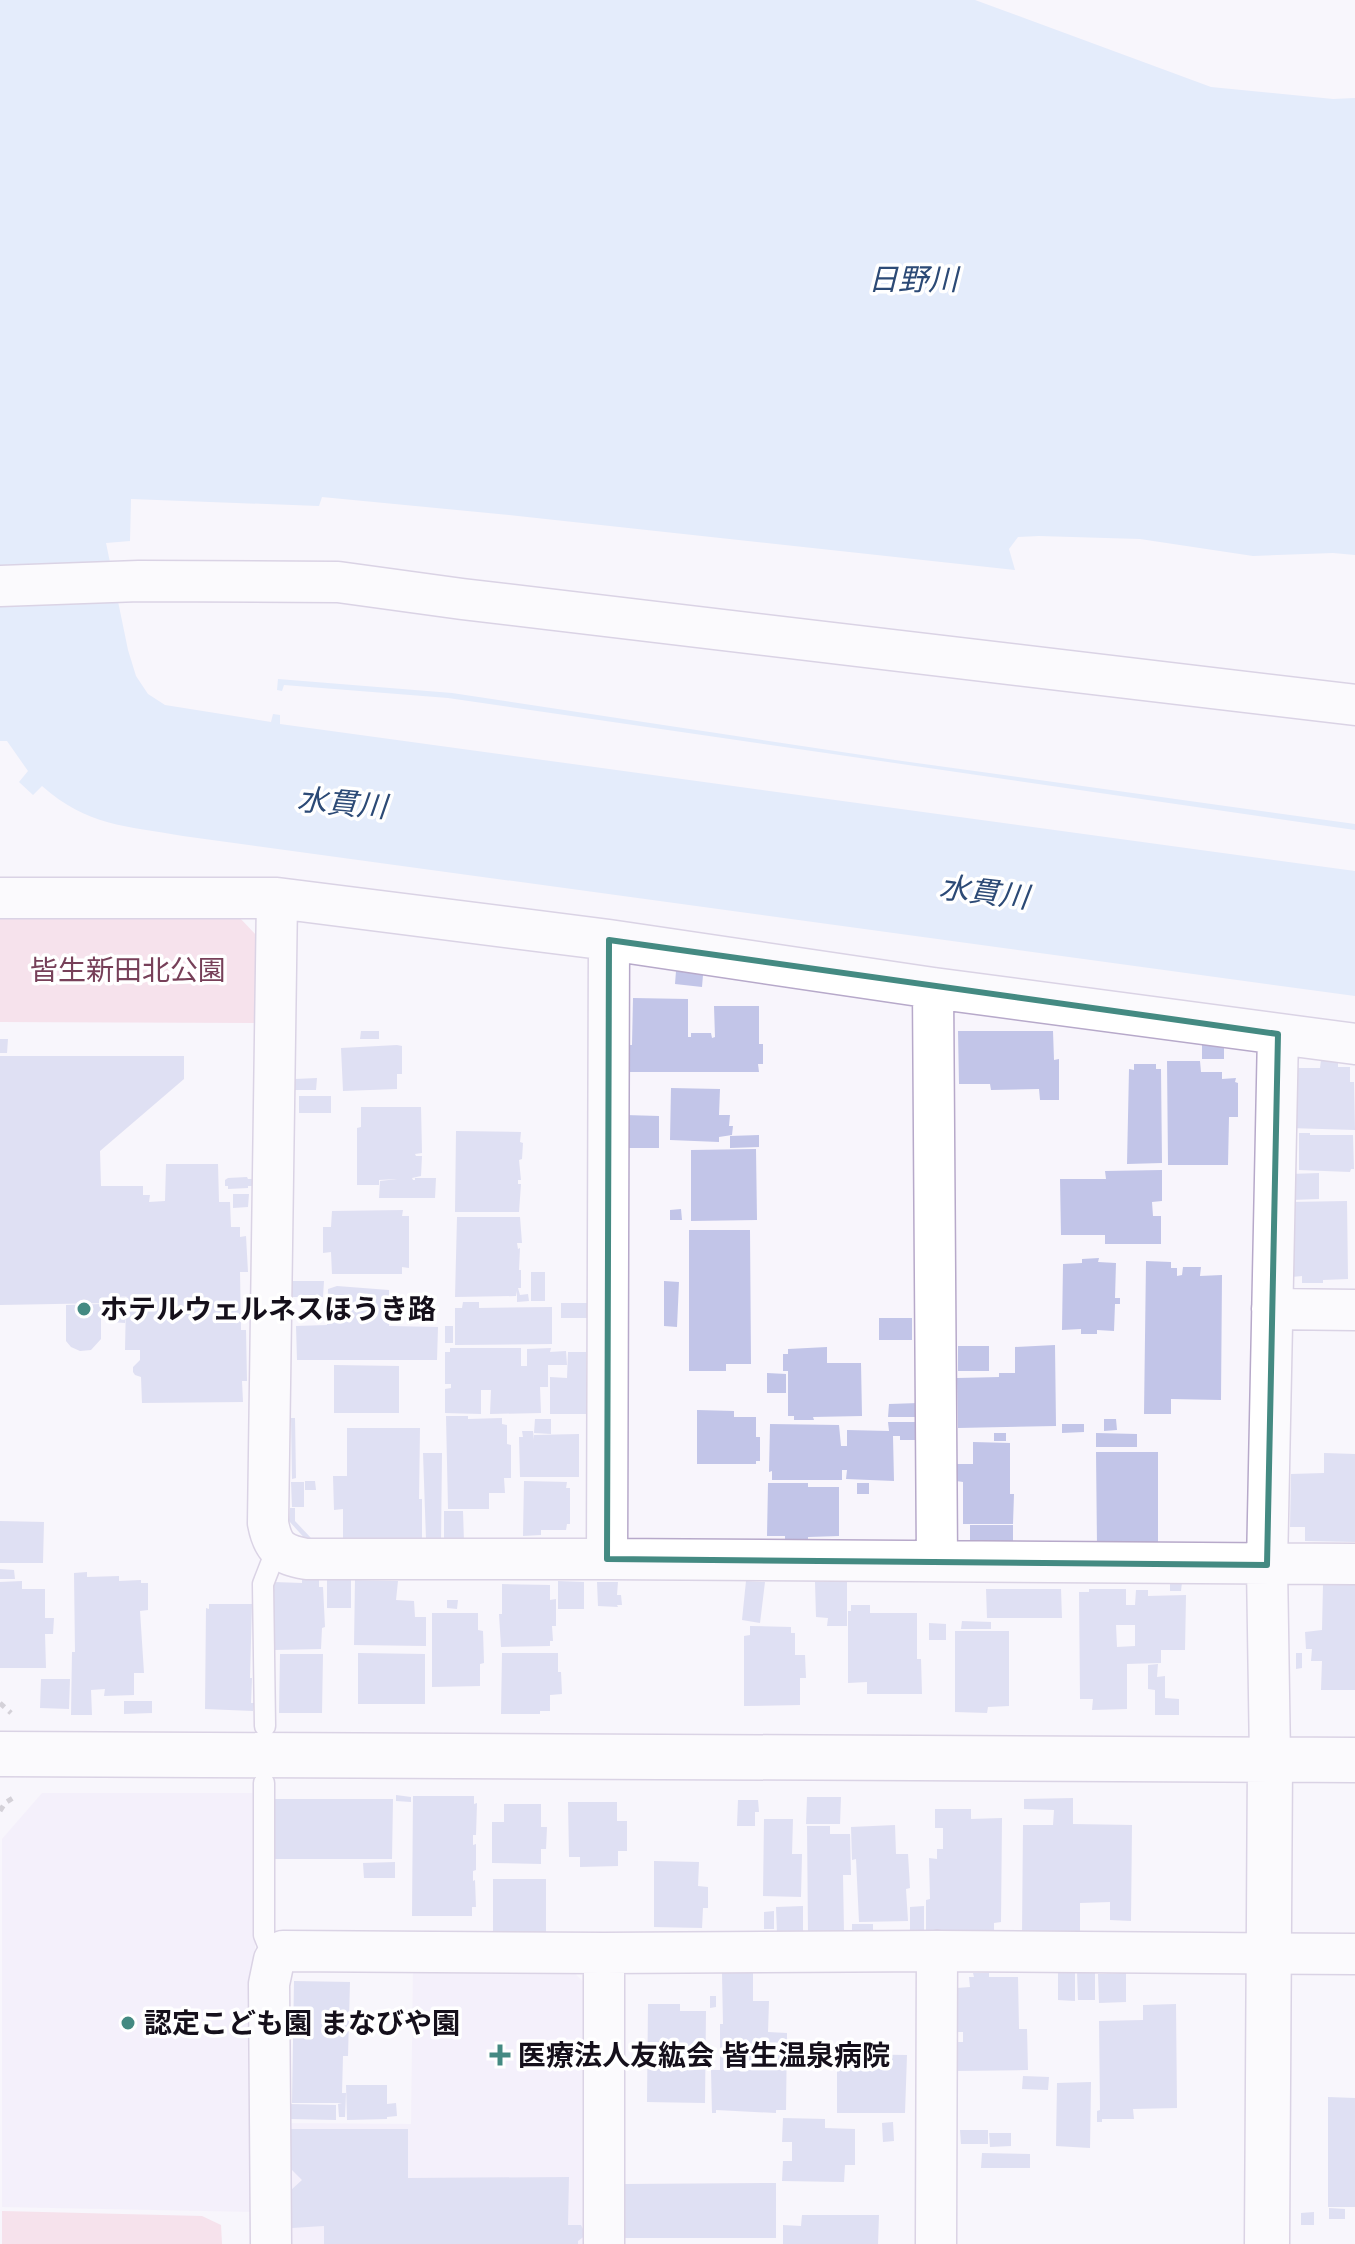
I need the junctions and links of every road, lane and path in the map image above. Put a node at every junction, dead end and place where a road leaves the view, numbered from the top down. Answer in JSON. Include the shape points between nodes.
{"nodes":[{"id":1,"x":0,"y":586,"type":"edge"},
{"id":2,"x":1355,"y":705,"type":"edge"},
{"id":3,"x":0,"y":898,"type":"edge"},
{"id":4,"x":277,"y":898,"type":"junction"},
{"id":5,"x":609,"y":940,"type":"junction"},
{"id":6,"x":933,"y":988,"type":"junction"},
{"id":7,"x":1278,"y":1034,"type":"junction"},
{"id":8,"x":1355,"y":1044,"type":"edge"},
{"id":9,"x":1272,"y":1309,"type":"junction"},
{"id":10,"x":1355,"y":1310,"type":"edge"},
{"id":11,"x":277,"y":1548,"type":"junction"},
{"id":12,"x":607,"y":1559,"type":"junction"},
{"id":13,"x":937,"y":1561,"type":"junction"},
{"id":14,"x":1355,"y":1564,"type":"edge"},
{"id":15,"x":1267,"y":1565,"type":"junction"},
{"id":16,"x":265,"y":1726,"type":"dead end"},
{"id":17,"x":0,"y":1754,"type":"edge"},
{"id":18,"x":1270,"y":1759,"type":"junction"},
{"id":19,"x":1355,"y":1760,"type":"edge"},
{"id":20,"x":264,"y":1783,"type":"dead end"},
{"id":21,"x":937,"y":1951,"type":"junction"},
{"id":22,"x":604,"y":1953,"type":"junction"},
{"id":23,"x":1268,"y":1954,"type":"junction"},
{"id":24,"x":1355,"y":1954,"type":"edge"},
{"id":25,"x":274,"y":1960,"type":"junction"},
{"id":26,"x":271,"y":2244,"type":"edge"},
{"id":27,"x":604,"y":2244,"type":"edge"},
{"id":28,"x":936,"y":2244,"type":"edge"},
{"id":29,"x":1267,"y":2244,"type":"edge"}],
"edges":[{"from":1,"to":2,"type":"street","via":[[338,582]]},
{"from":3,"to":4,"type":"street"},
{"from":4,"to":5,"type":"street"},
{"from":4,"to":11,"type":"street","via":[[268,1523]]},
{"from":5,"to":6,"type":"street"},
{"from":5,"to":12,"type":"street"},
{"from":6,"to":7,"type":"street"},
{"from":6,"to":13,"type":"street"},
{"from":7,"to":8,"type":"street"},
{"from":7,"to":9,"type":"street"},
{"from":9,"to":10,"type":"street"},
{"from":9,"to":15,"type":"street"},
{"from":11,"to":12,"type":"street","via":[[306,1559]]},
{"from":11,"to":16,"type":"lane","via":[[263,1584]]},
{"from":12,"to":13,"type":"street"},
{"from":13,"to":15,"type":"street"},
{"from":14,"to":15,"type":"street"},
{"from":15,"to":18,"type":"street"},
{"from":17,"to":18,"type":"street"},
{"from":18,"to":19,"type":"street"},
{"from":18,"to":23,"type":"street"},
{"from":20,"to":25,"type":"lane","via":[[264,1935]]},
{"from":21,"to":22,"type":"street"},
{"from":21,"to":23,"type":"street"},
{"from":21,"to":28,"type":"street"},
{"from":22,"to":25,"type":"street","via":[[302,1950],[283,1951]]},
{"from":22,"to":27,"type":"street"},
{"from":23,"to":24,"type":"street"},
{"from":23,"to":29,"type":"street"},
{"from":25,"to":26,"type":"street","via":[[269,1984]]}]}
